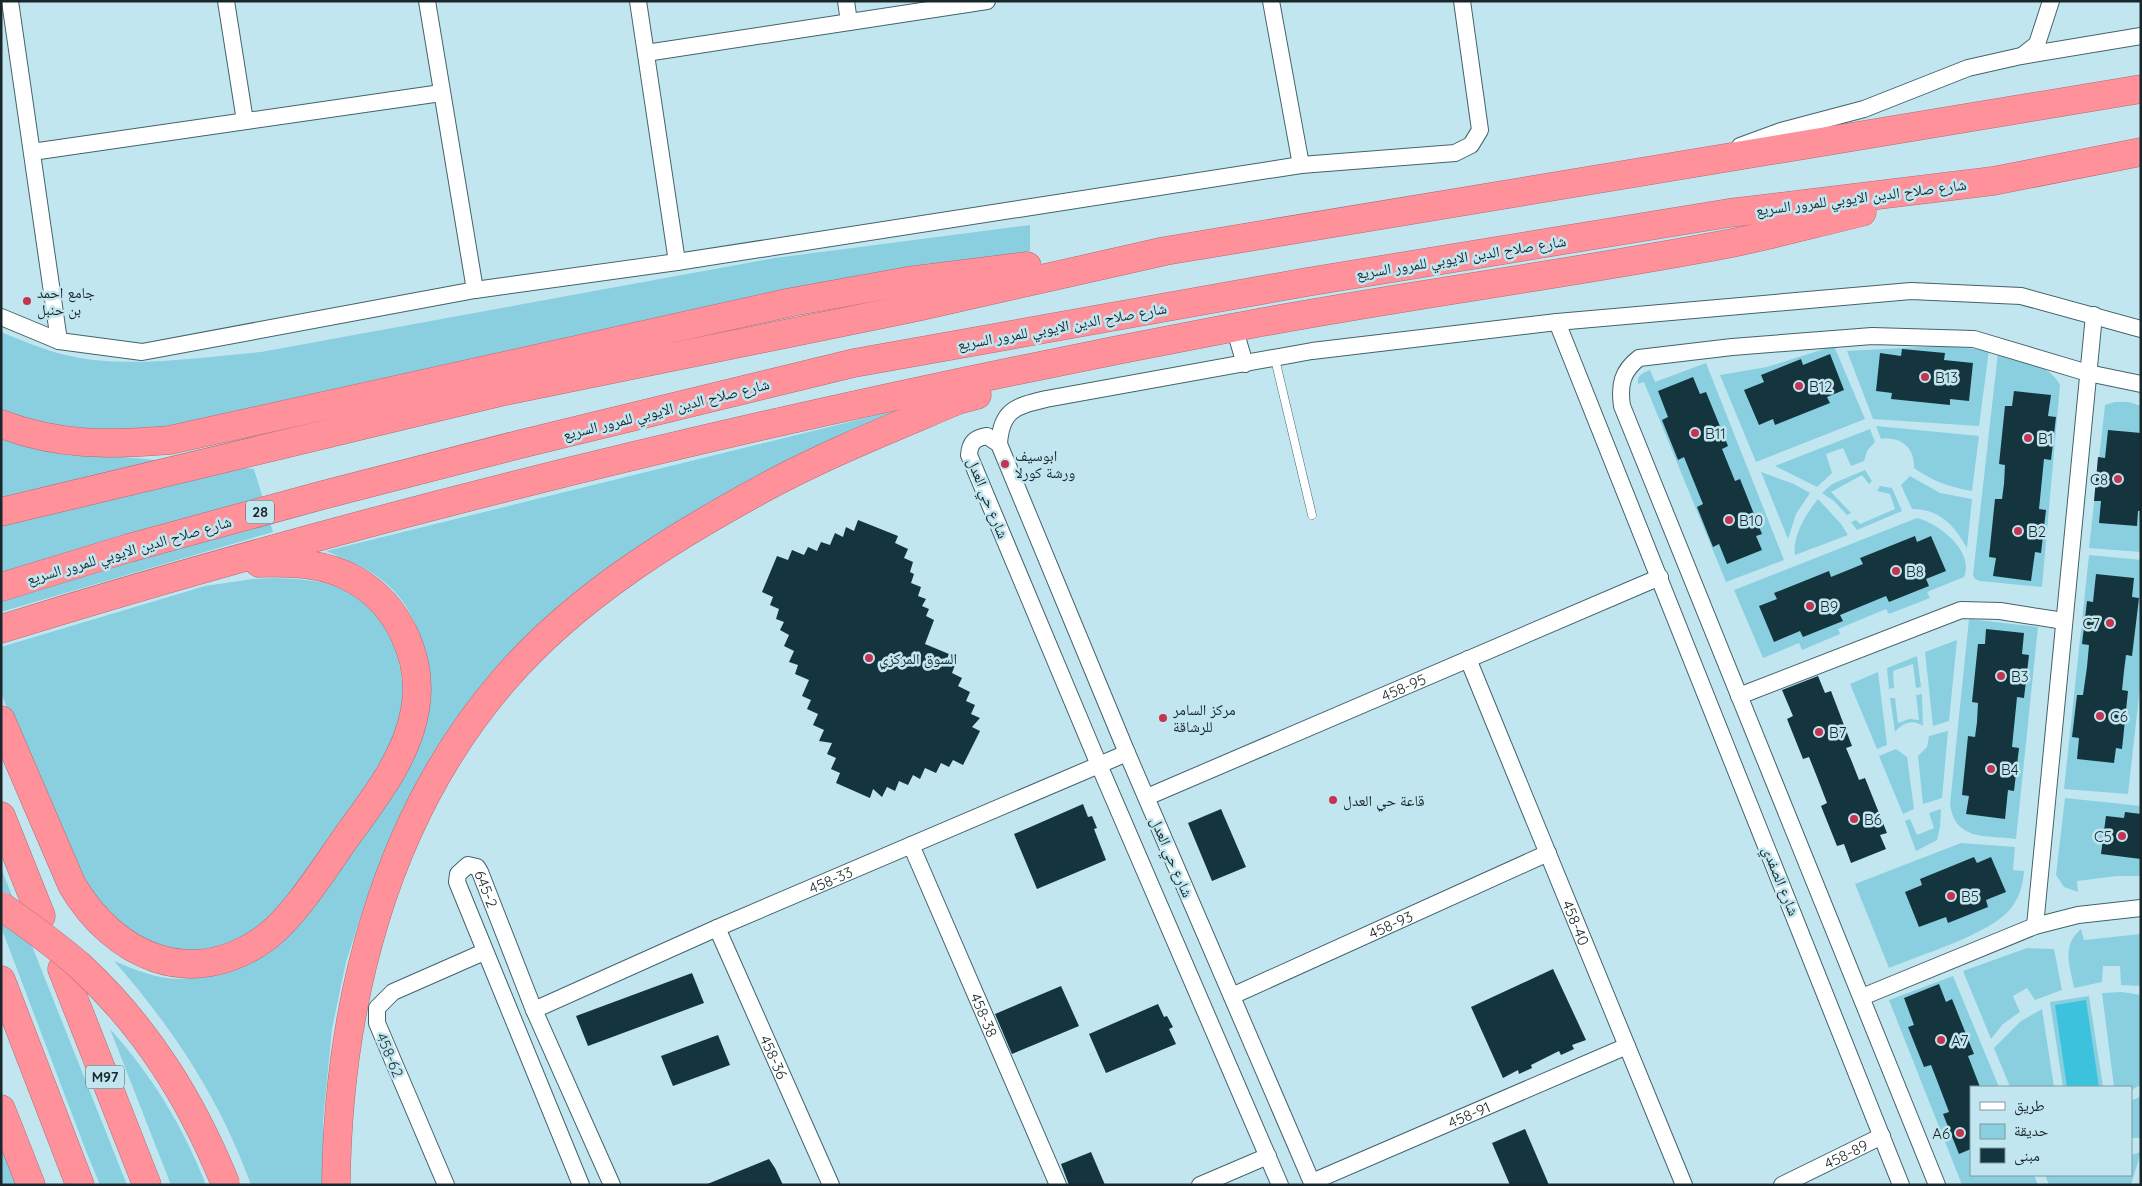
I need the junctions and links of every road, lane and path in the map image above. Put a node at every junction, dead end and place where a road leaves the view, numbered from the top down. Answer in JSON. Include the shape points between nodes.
{"nodes":[{"id":1,"x":10,"y":1,"type":"edge"},
{"id":2,"x":226,"y":1,"type":"edge"},
{"id":3,"x":427,"y":1,"type":"edge"},
{"id":4,"x":638,"y":1,"type":"edge"},
{"id":5,"x":846,"y":1,"type":"edge"},
{"id":6,"x":987,"y":1,"type":"edge"},
{"id":7,"x":1271,"y":1,"type":"edge"},
{"id":8,"x":1462,"y":1,"type":"edge"},
{"id":9,"x":2051,"y":1,"type":"edge"},
{"id":10,"x":849,"y":22,"type":"junction"},
{"id":11,"x":2141,"y":36,"type":"edge"},
{"id":12,"x":646,"y":53,"type":"junction"},
{"id":13,"x":2021,"y":56,"type":"junction"},
{"id":14,"x":2141,"y":89,"type":"edge"},
{"id":15,"x":441,"y":93,"type":"junction"},
{"id":16,"x":246,"y":121,"type":"junction"},
{"id":17,"x":32,"y":152,"type":"junction"},
{"id":18,"x":2141,"y":152,"type":"edge"},
{"id":19,"x":1716,"y":158,"type":"junction"},
{"id":20,"x":1301,"y":165,"type":"junction"},
{"id":21,"x":1993,"y":181,"type":"junction"},
{"id":22,"x":1165,"y":251,"type":"junction"},
{"id":23,"x":677,"y":262,"type":"junction"},
{"id":24,"x":475,"y":290,"type":"junction"},
{"id":25,"x":2094,"y":315,"type":"junction"},
{"id":26,"x":1,"y":317,"type":"edge"},
{"id":27,"x":1557,"y":322,"type":"junction"},
{"id":28,"x":1234,"y":327,"type":"junction"},
{"id":29,"x":2141,"y":329,"type":"edge"},
{"id":30,"x":59,"y":341,"type":"junction"},
{"id":31,"x":1110,"y":352,"type":"junction"},
{"id":32,"x":1275,"y":359,"type":"junction"},
{"id":33,"x":1245,"y":364,"type":"junction"},
{"id":34,"x":2088,"y":373,"type":"junction"},
{"id":35,"x":2141,"y":384,"type":"edge"},
{"id":36,"x":1,"y":424,"type":"edge"},
{"id":37,"x":999,"y":444,"type":"junction"},
{"id":38,"x":1,"y":512,"type":"edge"},
{"id":39,"x":1312,"y":516,"type":"dead end"},
{"id":40,"x":195,"y":570,"type":"junction"},
{"id":41,"x":1660,"y":577,"type":"junction"},
{"id":42,"x":1,"y":587,"type":"edge"},
{"id":43,"x":2064,"y":620,"type":"junction"},
{"id":44,"x":1,"y":628,"type":"edge"},
{"id":45,"x":1468,"y":660,"type":"junction"},
{"id":46,"x":1739,"y":696,"type":"junction"},
{"id":47,"x":1,"y":720,"type":"edge"},
{"id":48,"x":1127,"y":753,"type":"junction"},
{"id":49,"x":1099,"y":765,"type":"junction"},
{"id":50,"x":1147,"y":797,"type":"junction"},
{"id":51,"x":1,"y":816,"type":"edge"},
{"id":52,"x":911,"y":845,"type":"junction"},
{"id":53,"x":1548,"y":853,"type":"junction"},
{"id":54,"x":1,"y":906,"type":"edge"},
{"id":55,"x":2141,"y":908,"type":"edge"},
{"id":56,"x":41,"y":916,"type":"dead end"},
{"id":57,"x":2035,"y":926,"type":"junction"},
{"id":58,"x":717,"y":928,"type":"junction"},
{"id":59,"x":484,"y":952,"type":"junction"},
{"id":60,"x":62,"y":969,"type":"dead end"},
{"id":61,"x":1,"y":980,"type":"edge"},
{"id":62,"x":527,"y":992,"type":"junction"},
{"id":63,"x":1232,"y":996,"type":"junction"},
{"id":64,"x":1862,"y":997,"type":"junction"},
{"id":65,"x":505,"y":1003,"type":"junction"},
{"id":66,"x":534,"y":1010,"type":"junction"},
{"id":67,"x":1627,"y":1046,"type":"junction"},
{"id":68,"x":1,"y":1109,"type":"edge"},
{"id":69,"x":1882,"y":1136,"type":"junction"},
{"id":70,"x":1268,"y":1156,"type":"junction"},
{"id":71,"x":1313,"y":1184,"type":"edge"},
{"id":72,"x":32,"y":1185,"type":"edge"},
{"id":73,"x":80,"y":1185,"type":"edge"},
{"id":74,"x":147,"y":1185,"type":"edge"},
{"id":75,"x":226,"y":1185,"type":"edge"},
{"id":76,"x":336,"y":1185,"type":"edge"},
{"id":77,"x":446,"y":1185,"type":"edge"},
{"id":78,"x":581,"y":1185,"type":"edge"},
{"id":79,"x":612,"y":1185,"type":"edge"},
{"id":80,"x":831,"y":1185,"type":"edge"},
{"id":81,"x":1058,"y":1185,"type":"edge"},
{"id":82,"x":1200,"y":1185,"type":"edge"},
{"id":83,"x":1280,"y":1185,"type":"edge"},
{"id":84,"x":1684,"y":1185,"type":"edge"},
{"id":85,"x":1782,"y":1185,"type":"edge"},
{"id":86,"x":1901,"y":1185,"type":"edge"},
{"id":87,"x":1937,"y":1185,"type":"edge"}],
"edges":[{"from":1,"to":17,"type":"street"},
{"from":2,"to":16,"type":"street"},
{"from":3,"to":15,"type":"street"},
{"from":4,"to":12,"type":"street"},
{"from":5,"to":10,"type":"street"},
{"from":6,"to":10,"type":"street"},
{"from":7,"to":20,"type":"street"},
{"from":8,"to":20,"type":"street","via":[[1480,130],[1471,145],[1454,153]]},
{"from":9,"to":13,"type":"street","via":[[2037,44]]},
{"from":10,"to":12,"type":"street"},
{"from":11,"to":13,"type":"street"},
{"from":12,"to":23,"type":"street"},
{"from":13,"to":19,"type":"street","via":[[1951,74],[1864,109],[1749,142]]},
{"from":14,"to":19,"type":"highway"},
{"from":15,"to":16,"type":"street"},
{"from":15,"to":24,"type":"street"},
{"from":16,"to":17,"type":"street"},
{"from":17,"to":30,"type":"street"},
{"from":18,"to":21,"type":"highway","name":"شارع صلاح الدين الايوبي للمرور السريع"},
{"from":19,"to":22,"type":"highway"},
{"from":20,"to":23,"type":"street"},
{"from":21,"to":28,"type":"highway","via":[[1735,242]]},
{"from":21,"to":42,"type":"highway","name":"شارع صلاح الدين الايوبي للمرور السريع","number":"28","via":[[1729,213],[1308,282],[882,358],[521,444],[157,540]]},
{"from":22,"to":36,"type":"highway","via":[[984,271],[840,292],[170,440],[125,444],[69,442]]},
{"from":22,"to":38,"type":"highway","via":[[917,307],[505,392]]},
{"from":23,"to":24,"type":"street"},
{"from":24,"to":30,"type":"street","via":[[142,352]]},
{"from":25,"to":27,"type":"street","via":[[2021,296],[1911,291]]},
{"from":25,"to":29,"type":"street"},
{"from":25,"to":34,"type":"street"},
{"from":26,"to":30,"type":"street"},
{"from":27,"to":32,"type":"street","via":[[1312,351]]},
{"from":27,"to":41,"type":"street","name":"شارع الصفدي"},
{"from":28,"to":31,"type":"highway"},
{"from":28,"to":33,"type":"street"},
{"from":31,"to":40,"type":"highway","via":[[806,416],[535,480]]},
{"from":31,"to":76,"type":"highway","via":[[958,400],[775,482],[682,535],[636,566],[581,607],[533,649],[505,679],[456,745],[432,786],[407,835],[376,914],[364,952],[346,1038],[336,1142]]},
{"from":32,"to":33,"type":"street"},
{"from":32,"to":39,"type":"lane"},
{"from":33,"to":37,"type":"street","via":[[1016,406],[1003,422]]},
{"from":34,"to":35,"type":"street"},
{"from":34,"to":43,"type":"street"},
{"from":34,"to":46,"type":"street","via":[[1974,339],[1872,336],[1639,358],[1629,366],[1621,382],[1622,406]]},
{"from":37,"to":48,"type":"street","name":"شارع حي العدل"},
{"from":37,"to":49,"type":"street","name":"شارع حي العدل","via":[[987,436],[977,437],[970,445],[969,455]]},
{"from":40,"to":44,"type":"highway"},
{"from":40,"to":47,"type":"highway","via":[[294,562],[335,571],[368,588],[397,621],[411,650],[417,694],[409,731],[388,776],[314,882],[265,938],[239,954],[218,960],[183,963],[139,953],[117,939],[85,907],[59,858]]},
{"from":41,"to":45,"type":"street","name":"458-95"},
{"from":41,"to":69,"type":"street","name":"شارع الصفدي"},
{"from":43,"to":46,"type":"street","via":[[2000,611],[1962,610]]},
{"from":43,"to":57,"type":"street"},
{"from":45,"to":50,"type":"street","name":"458-95"},
{"from":45,"to":53,"type":"street","name":"458-40"},
{"from":46,"to":64,"type":"street"},
{"from":48,"to":49,"type":"street","name":"458-33"},
{"from":48,"to":50,"type":"street","name":"شارع حي العدل"},
{"from":49,"to":52,"type":"street","name":"458-33"},
{"from":49,"to":70,"type":"street","name":"شارع حي العدل"},
{"from":50,"to":63,"type":"street","name":"شارع حي العدل"},
{"from":51,"to":56,"type":"highway"},
{"from":52,"to":58,"type":"street","name":"458-33"},
{"from":52,"to":81,"type":"street","name":"458-38"},
{"from":53,"to":63,"type":"street","name":"458-93"},
{"from":53,"to":67,"type":"street","name":"458-40"},
{"from":54,"to":75,"type":"highway","bridge":true,"via":[[79,966],[130,1018],[184,1094]]},
{"from":55,"to":57,"type":"street","via":[[2078,915]]},
{"from":57,"to":64,"type":"street"},
{"from":58,"to":66,"type":"street","name":"458-33"},
{"from":58,"to":80,"type":"street","name":"458-36"},
{"from":59,"to":62,"type":"street","name":"645-2","via":[[457,882],[458,874],[468,865],[477,867],[480,872]]},
{"from":59,"to":65,"type":"street","name":"645-2"},
{"from":59,"to":77,"type":"street","name":"458-62","via":[[393,992],[377,1008],[376,1024]]},
{"from":60,"to":74,"type":"highway","number":"M97"},
{"from":61,"to":73,"type":"highway"},
{"from":62,"to":65,"type":"street"},
{"from":62,"to":66,"type":"street","name":"645-2"},
{"from":63,"to":71,"type":"street","name":"شارع حي العدل"},
{"from":64,"to":87,"type":"street"},
{"from":65,"to":78,"type":"street","name":"645-2"},
{"from":66,"to":79,"type":"street","name":"645-2"},
{"from":67,"to":71,"type":"street","name":"458-91"},
{"from":67,"to":84,"type":"street","name":"458-40"},
{"from":68,"to":72,"type":"highway"},
{"from":69,"to":85,"type":"street","name":"458-89"},
{"from":69,"to":86,"type":"street","name":"شارع الصفدي"},
{"from":70,"to":82,"type":"street"},
{"from":70,"to":83,"type":"street","name":"شارع حي العدل"}]}
